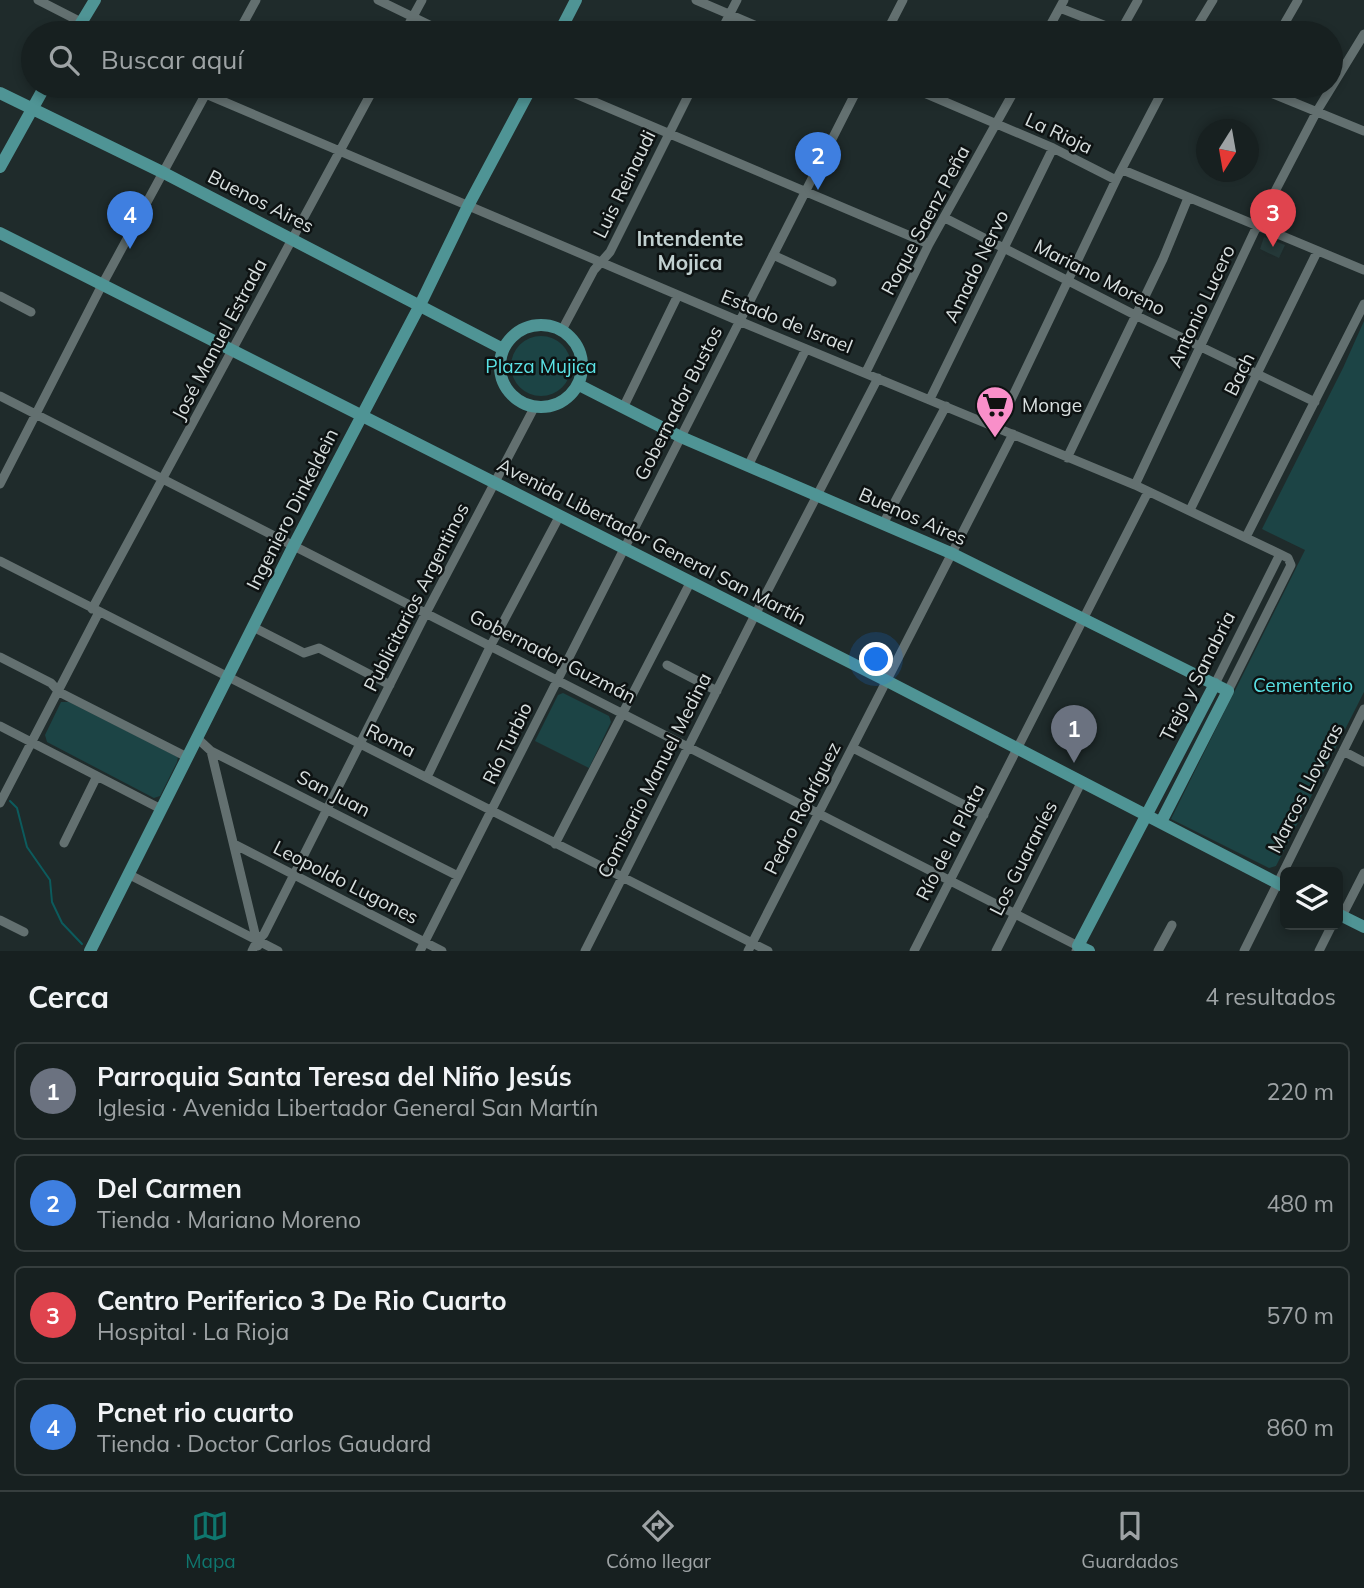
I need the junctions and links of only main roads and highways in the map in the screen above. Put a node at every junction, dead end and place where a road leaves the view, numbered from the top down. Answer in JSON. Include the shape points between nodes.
{"nodes":[{"id":1,"x":94,"y":0,"type":"edge"},
{"id":2,"x":576,"y":0,"type":"edge"},
{"id":3,"x":82,"y":21,"type":"edge"},
{"id":4,"x":565,"y":21,"type":"edge"},
{"id":5,"x":0,"y":93,"type":"edge"},
{"id":6,"x":38,"y":98,"type":"edge"},
{"id":7,"x":526,"y":98,"type":"edge"},
{"id":8,"x":32,"y":109,"type":"junction"},
{"id":9,"x":0,"y":167,"type":"edge"},
{"id":10,"x":0,"y":233,"type":"edge"},
{"id":11,"x":420,"y":305,"type":"junction"},
{"id":12,"x":503,"y":349,"type":"junction"},
{"id":13,"x":579,"y":384,"type":"junction"},
{"id":14,"x":361,"y":416,"type":"junction"},
{"id":15,"x":1215,"y":684,"type":"junction"},
{"id":16,"x":1228,"y":691,"type":"joint"},
{"id":17,"x":1147,"y":815,"type":"junction"},
{"id":18,"x":1161,"y":822,"type":"junction"},
{"id":19,"x":1280,"y":884,"type":"edge"},
{"id":20,"x":1343,"y":921,"type":"edge"},
{"id":21,"x":1364,"y":927,"type":"edge"},
{"id":22,"x":1081,"y":949,"type":"edge"},
{"id":23,"x":90,"y":951,"type":"edge"}],
"edges":[{"from":1,"to":3,"type":"main road"},
{"from":2,"to":4,"type":"main road"},
{"from":5,"to":8,"type":"main road","name":"Buenos Aires"},
{"from":6,"to":8,"type":"main road"},
{"from":7,"to":11,"type":"main road","name":"Ingeniero Dinkeldein"},
{"from":8,"to":9,"type":"main road"},
{"from":8,"to":11,"type":"main road","name":"Buenos Aires"},
{"from":10,"to":14,"type":"main road","name":"Avenida Libertador General San Martín"},
{"from":11,"to":12,"type":"main road","name":"Buenos Aires"},
{"from":11,"to":14,"type":"main road","name":"Ingeniero Dinkeldein"},
{"from":12,"to":13,"type":"main road","via":[[502,381],[514,398],[534,408],[560,403]]},
{"from":12,"to":13,"type":"main road","via":[[522,329],[535,325],[562,330],[579,349]]},
{"from":13,"to":15,"type":"main road","name":"Buenos Aires","via":[[681,437],[953,554]]},
{"from":14,"to":17,"type":"main road","name":"Avenida Libertador General San Martín"},
{"from":14,"to":23,"type":"main road","name":"Ingeniero Dinkeldein"},
{"from":15,"to":16,"type":"main road","name":"Buenos Aires"},
{"from":15,"to":17,"type":"main road","name":"Trejo y Sanabria"},
{"from":16,"to":18,"type":"main road","name":"Trejo y Sanabria"},
{"from":17,"to":18,"type":"main road","name":"Avenida Libertador General San Martín"},
{"from":17,"to":22,"type":"main road","name":"Trejo y Sanabria"},
{"from":18,"to":19,"type":"main road","name":"Avenida Libertador General San Martín"},
{"from":20,"to":21,"type":"main road"}]}
